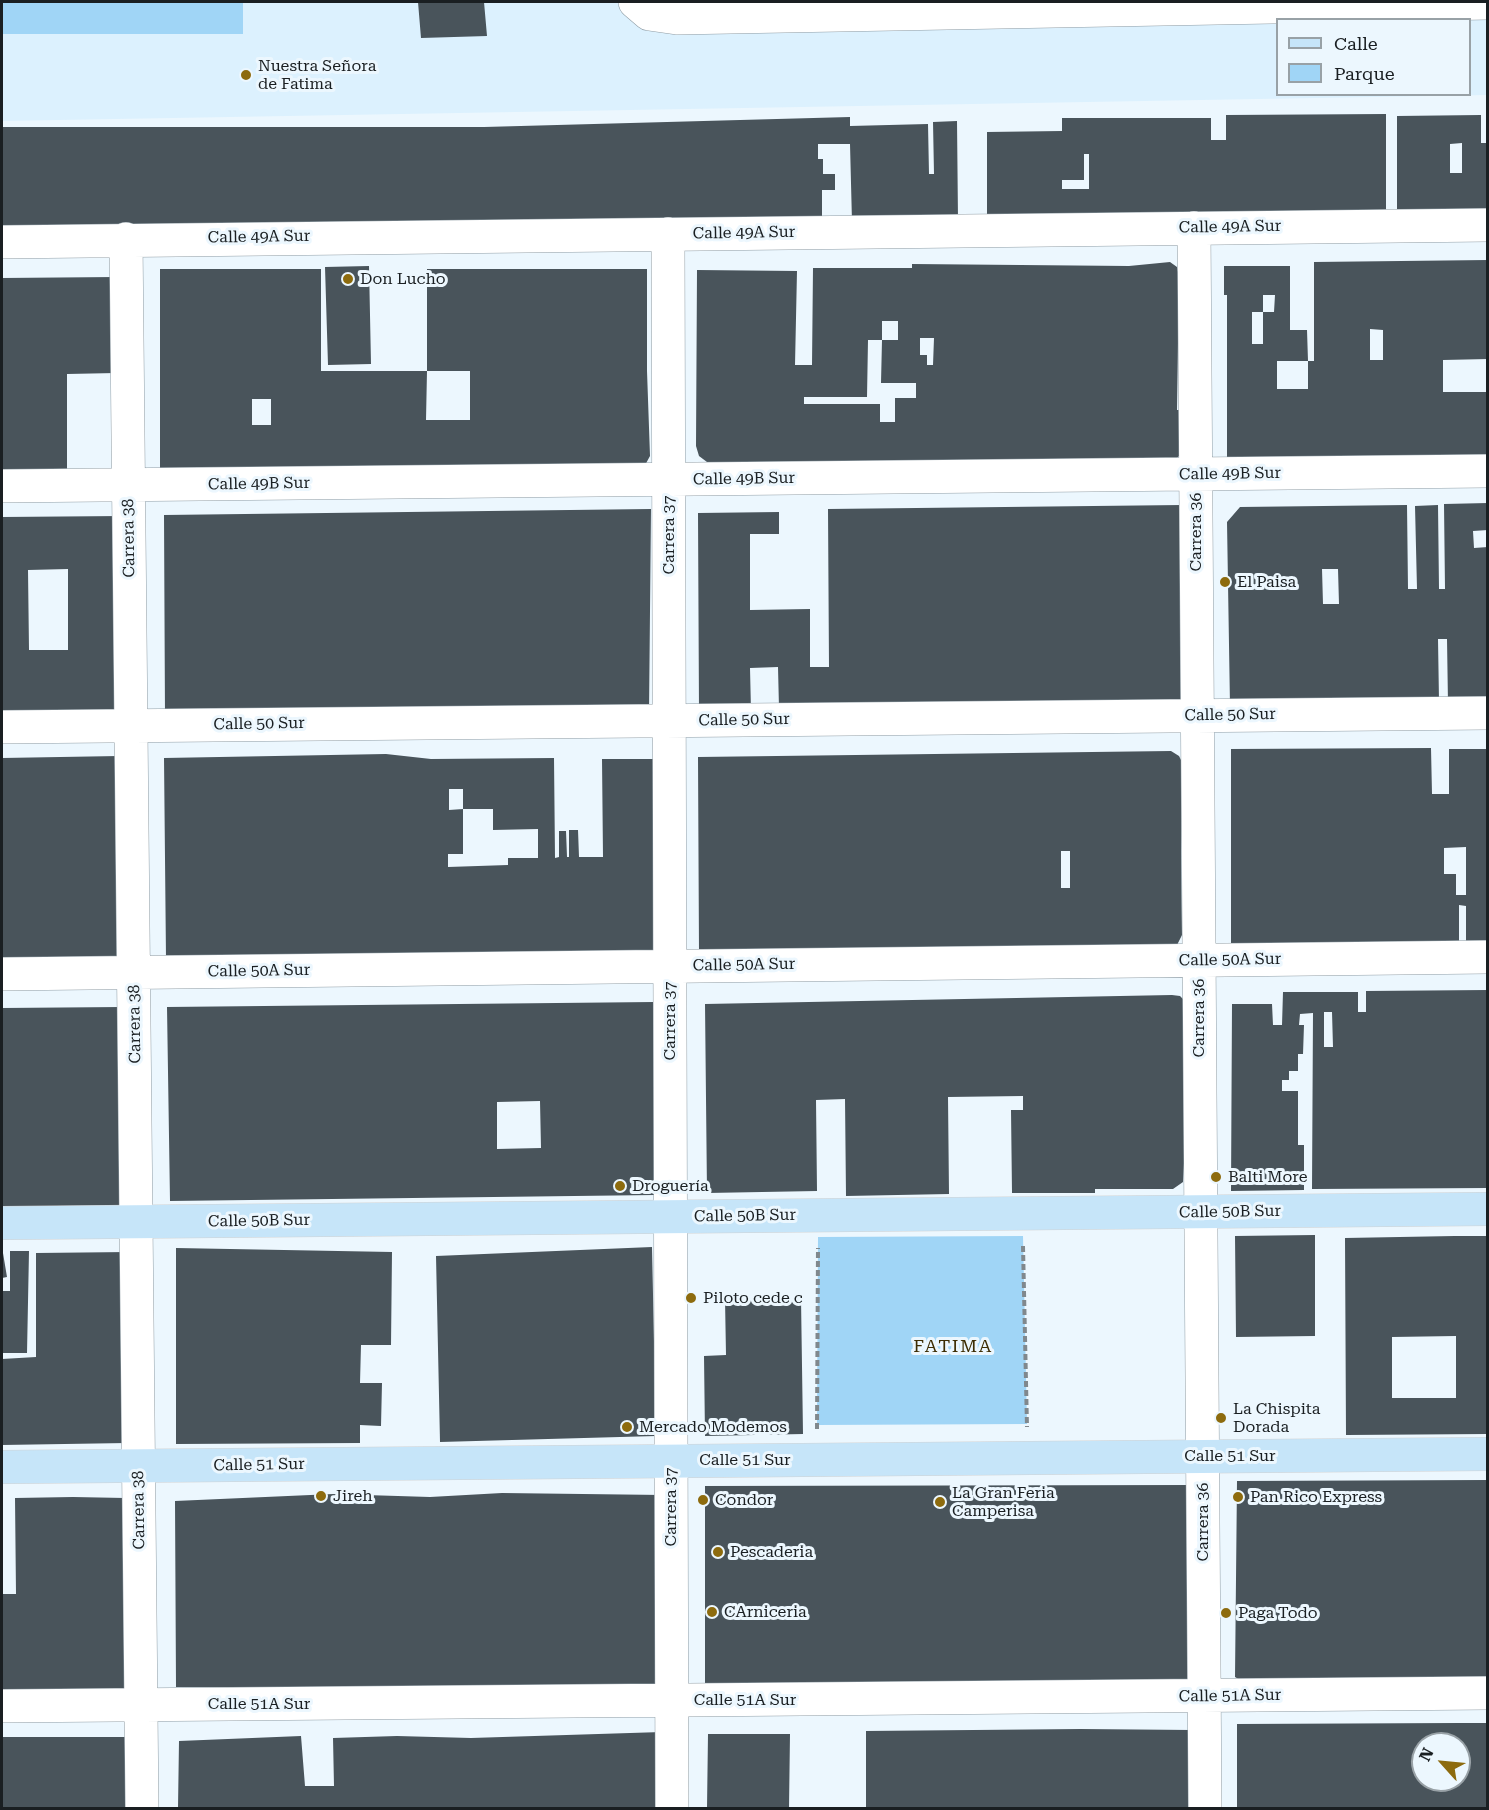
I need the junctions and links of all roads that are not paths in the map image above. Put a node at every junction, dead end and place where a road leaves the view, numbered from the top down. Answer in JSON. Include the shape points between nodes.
{"nodes":[{"id":1,"x":635,"y":2,"type":"edge"},
{"id":2,"x":1488,"y":3,"type":"edge"},
{"id":3,"x":1488,"y":225,"type":"edge"},
{"id":4,"x":1194,"y":228,"type":"junction"},
{"id":5,"x":668,"y":234,"type":"junction"},
{"id":6,"x":126,"y":239,"type":"junction"},
{"id":7,"x":2,"y":242,"type":"edge"},
{"id":8,"x":1488,"y":471,"type":"edge"},
{"id":9,"x":1196,"y":474,"type":"junction"},
{"id":10,"x":668,"y":479,"type":"junction"},
{"id":11,"x":129,"y":485,"type":"junction"},
{"id":12,"x":2,"y":486,"type":"edge"},
{"id":13,"x":1488,"y":713,"type":"edge"},
{"id":14,"x":1197,"y":716,"type":"junction"},
{"id":15,"x":669,"y":720,"type":"junction"},
{"id":16,"x":131,"y":726,"type":"junction"},
{"id":17,"x":2,"y":727,"type":"edge"},
{"id":18,"x":1488,"y":957,"type":"edge"},
{"id":19,"x":1199,"y":961,"type":"junction"},
{"id":20,"x":670,"y":966,"type":"junction"},
{"id":21,"x":134,"y":972,"type":"junction"},
{"id":22,"x":2,"y":974,"type":"edge"},
{"id":23,"x":1488,"y":1209,"type":"edge"},
{"id":24,"x":1201,"y":1212,"type":"junction"},
{"id":25,"x":670,"y":1217,"type":"junction"},
{"id":26,"x":136,"y":1222,"type":"junction"},
{"id":27,"x":2,"y":1223,"type":"edge"},
{"id":28,"x":1488,"y":1454,"type":"edge"},
{"id":29,"x":1203,"y":1456,"type":"junction"},
{"id":30,"x":671,"y":1461,"type":"junction"},
{"id":31,"x":139,"y":1466,"type":"junction"},
{"id":32,"x":2,"y":1467,"type":"edge"},
{"id":33,"x":1488,"y":1693,"type":"edge"},
{"id":34,"x":1204,"y":1696,"type":"junction"},
{"id":35,"x":672,"y":1700,"type":"junction"},
{"id":36,"x":141,"y":1705,"type":"junction"},
{"id":37,"x":2,"y":1706,"type":"edge"},
{"id":38,"x":142,"y":1809,"type":"edge"},
{"id":39,"x":672,"y":1809,"type":"edge"},
{"id":40,"x":1205,"y":1809,"type":"edge"}],
"edges":[{"from":1,"to":2,"type":"street","via":[[649,14],[677,18]]},
{"from":3,"to":4,"type":"street","name":"Calle 49A Sur"},
{"from":4,"to":5,"type":"street","name":"Calle 49A Sur"},
{"from":4,"to":9,"type":"street","name":"Carrera 36"},
{"from":5,"to":6,"type":"street","name":"Calle 49A Sur"},
{"from":5,"to":10,"type":"street","name":"Carrera 37"},
{"from":6,"to":7,"type":"street","name":"Calle 49A Sur"},
{"from":6,"to":11,"type":"street","name":"Carrera 38"},
{"from":8,"to":9,"type":"street","name":"Calle 49B Sur"},
{"from":9,"to":10,"type":"street","name":"Calle 49B Sur"},
{"from":9,"to":14,"type":"street","name":"Carrera 36"},
{"from":10,"to":11,"type":"street","name":"Calle 49B Sur"},
{"from":10,"to":15,"type":"street","name":"Carrera 37"},
{"from":11,"to":12,"type":"street","name":"Calle 49B Sur"},
{"from":11,"to":16,"type":"street","name":"Carrera 38"},
{"from":13,"to":14,"type":"street","name":"Calle 50 Sur"},
{"from":14,"to":15,"type":"street","name":"Calle 50 Sur"},
{"from":14,"to":19,"type":"street","name":"Carrera 36"},
{"from":15,"to":16,"type":"street","name":"Calle 50 Sur"},
{"from":15,"to":20,"type":"street","name":"Carrera 37"},
{"from":16,"to":17,"type":"street","name":"Calle 50 Sur"},
{"from":16,"to":21,"type":"street","name":"Carrera 38"},
{"from":18,"to":19,"type":"street","name":"Calle 50A Sur"},
{"from":19,"to":20,"type":"street","name":"Calle 50A Sur"},
{"from":19,"to":24,"type":"street","name":"Carrera 36"},
{"from":20,"to":21,"type":"street","name":"Calle 50A Sur"},
{"from":20,"to":25,"type":"street","name":"Carrera 37"},
{"from":21,"to":22,"type":"street","name":"Calle 50A Sur"},
{"from":21,"to":26,"type":"street","name":"Carrera 38"},
{"from":23,"to":24,"type":"main road","name":"Calle 50B Sur"},
{"from":24,"to":25,"type":"main road","name":"Calle 50B Sur"},
{"from":24,"to":29,"type":"street","name":"Carrera 36"},
{"from":25,"to":26,"type":"main road","name":"Calle 50B Sur"},
{"from":25,"to":30,"type":"street","name":"Carrera 37"},
{"from":26,"to":27,"type":"main road","name":"Calle 50B Sur"},
{"from":26,"to":31,"type":"street","name":"Carrera 38"},
{"from":28,"to":29,"type":"main road","name":"Calle 51 Sur"},
{"from":29,"to":30,"type":"main road","name":"Calle 51 Sur"},
{"from":29,"to":34,"type":"street","name":"Carrera 36"},
{"from":30,"to":31,"type":"main road","name":"Calle 51 Sur"},
{"from":30,"to":35,"type":"street","name":"Carrera 37"},
{"from":31,"to":32,"type":"main road","name":"Calle 51 Sur"},
{"from":31,"to":36,"type":"street","name":"Carrera 38"},
{"from":33,"to":34,"type":"street","name":"Calle 51A Sur"},
{"from":34,"to":35,"type":"street","name":"Calle 51A Sur"},
{"from":34,"to":40,"type":"street","name":"Carrera 36"},
{"from":35,"to":36,"type":"street","name":"Calle 51A Sur"},
{"from":35,"to":39,"type":"street","name":"Carrera 37"},
{"from":36,"to":37,"type":"street","name":"Calle 51A Sur"},
{"from":36,"to":38,"type":"street","name":"Carrera 38"}]}
